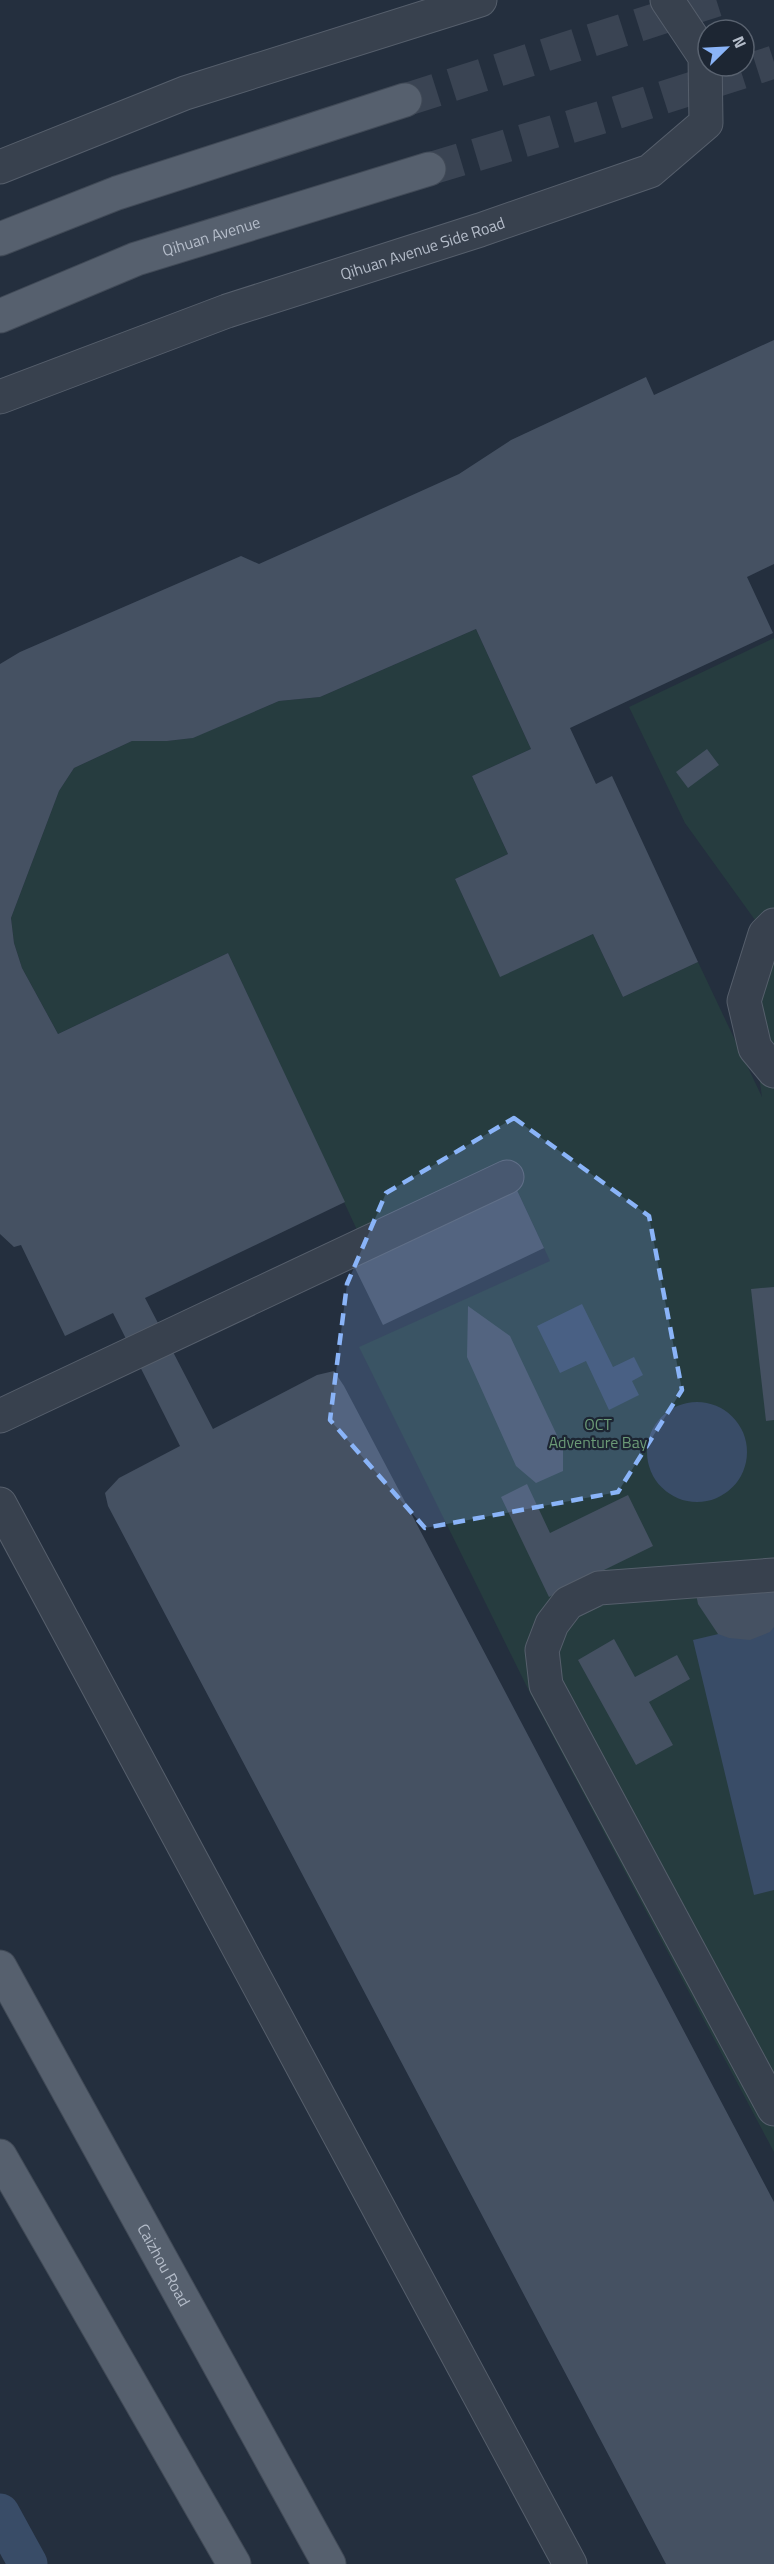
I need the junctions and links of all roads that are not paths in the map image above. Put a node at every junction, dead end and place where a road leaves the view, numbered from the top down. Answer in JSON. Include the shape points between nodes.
{"nodes":[{"id":1,"x":480,"y":0,"type":"edge"},
{"id":2,"x":667,"y":0,"type":"edge"},
{"id":3,"x":405,"y":100,"type":"tunnel mouth"},
{"id":4,"x":0,"y":167,"type":"edge"},
{"id":5,"x":429,"y":170,"type":"tunnel mouth"},
{"id":6,"x":0,"y":239,"type":"edge"},
{"id":7,"x":0,"y":316,"type":"edge"},
{"id":8,"x":0,"y":398,"type":"edge"},
{"id":9,"x":774,"y":925,"type":"edge"},
{"id":10,"x":774,"y":1071,"type":"edge"},
{"id":11,"x":507,"y":1177,"type":"dead end"},
{"id":12,"x":0,"y":1416,"type":"edge"},
{"id":13,"x":0,"y":1504,"type":"edge"},
{"id":14,"x":774,"y":1575,"type":"edge"},
{"id":15,"x":0,"y":1967,"type":"edge"},
{"id":16,"x":774,"y":2109,"type":"edge"},
{"id":17,"x":0,"y":2156,"type":"edge"},
{"id":18,"x":234,"y":2564,"type":"edge"},
{"id":19,"x":329,"y":2564,"type":"edge"},
{"id":20,"x":570,"y":2564,"type":"edge"}],
"edges":[{"from":1,"to":4,"type":"street","via":[[185,93]]},
{"from":2,"to":8,"type":"street","name":"Qihuan Avenue Side Road","via":[[705,57],[706,123],[650,171],[227,311]]},
{"from":3,"to":6,"type":"main road","via":[[117,193]]},
{"from":5,"to":7,"type":"main road","name":"Qihuan Avenue","via":[[136,258]]},
{"from":9,"to":10,"type":"street","via":[[765,934],[744,1001],[755,1048]]},
{"from":11,"to":12,"type":"street"},
{"from":13,"to":20,"type":"street"},
{"from":14,"to":16,"type":"street","via":[[599,1588],[568,1603],[552,1624],[542,1650],[546,1685]]},
{"from":15,"to":19,"type":"main road","name":"Caizhou Road"},
{"from":17,"to":18,"type":"main road"}]}
